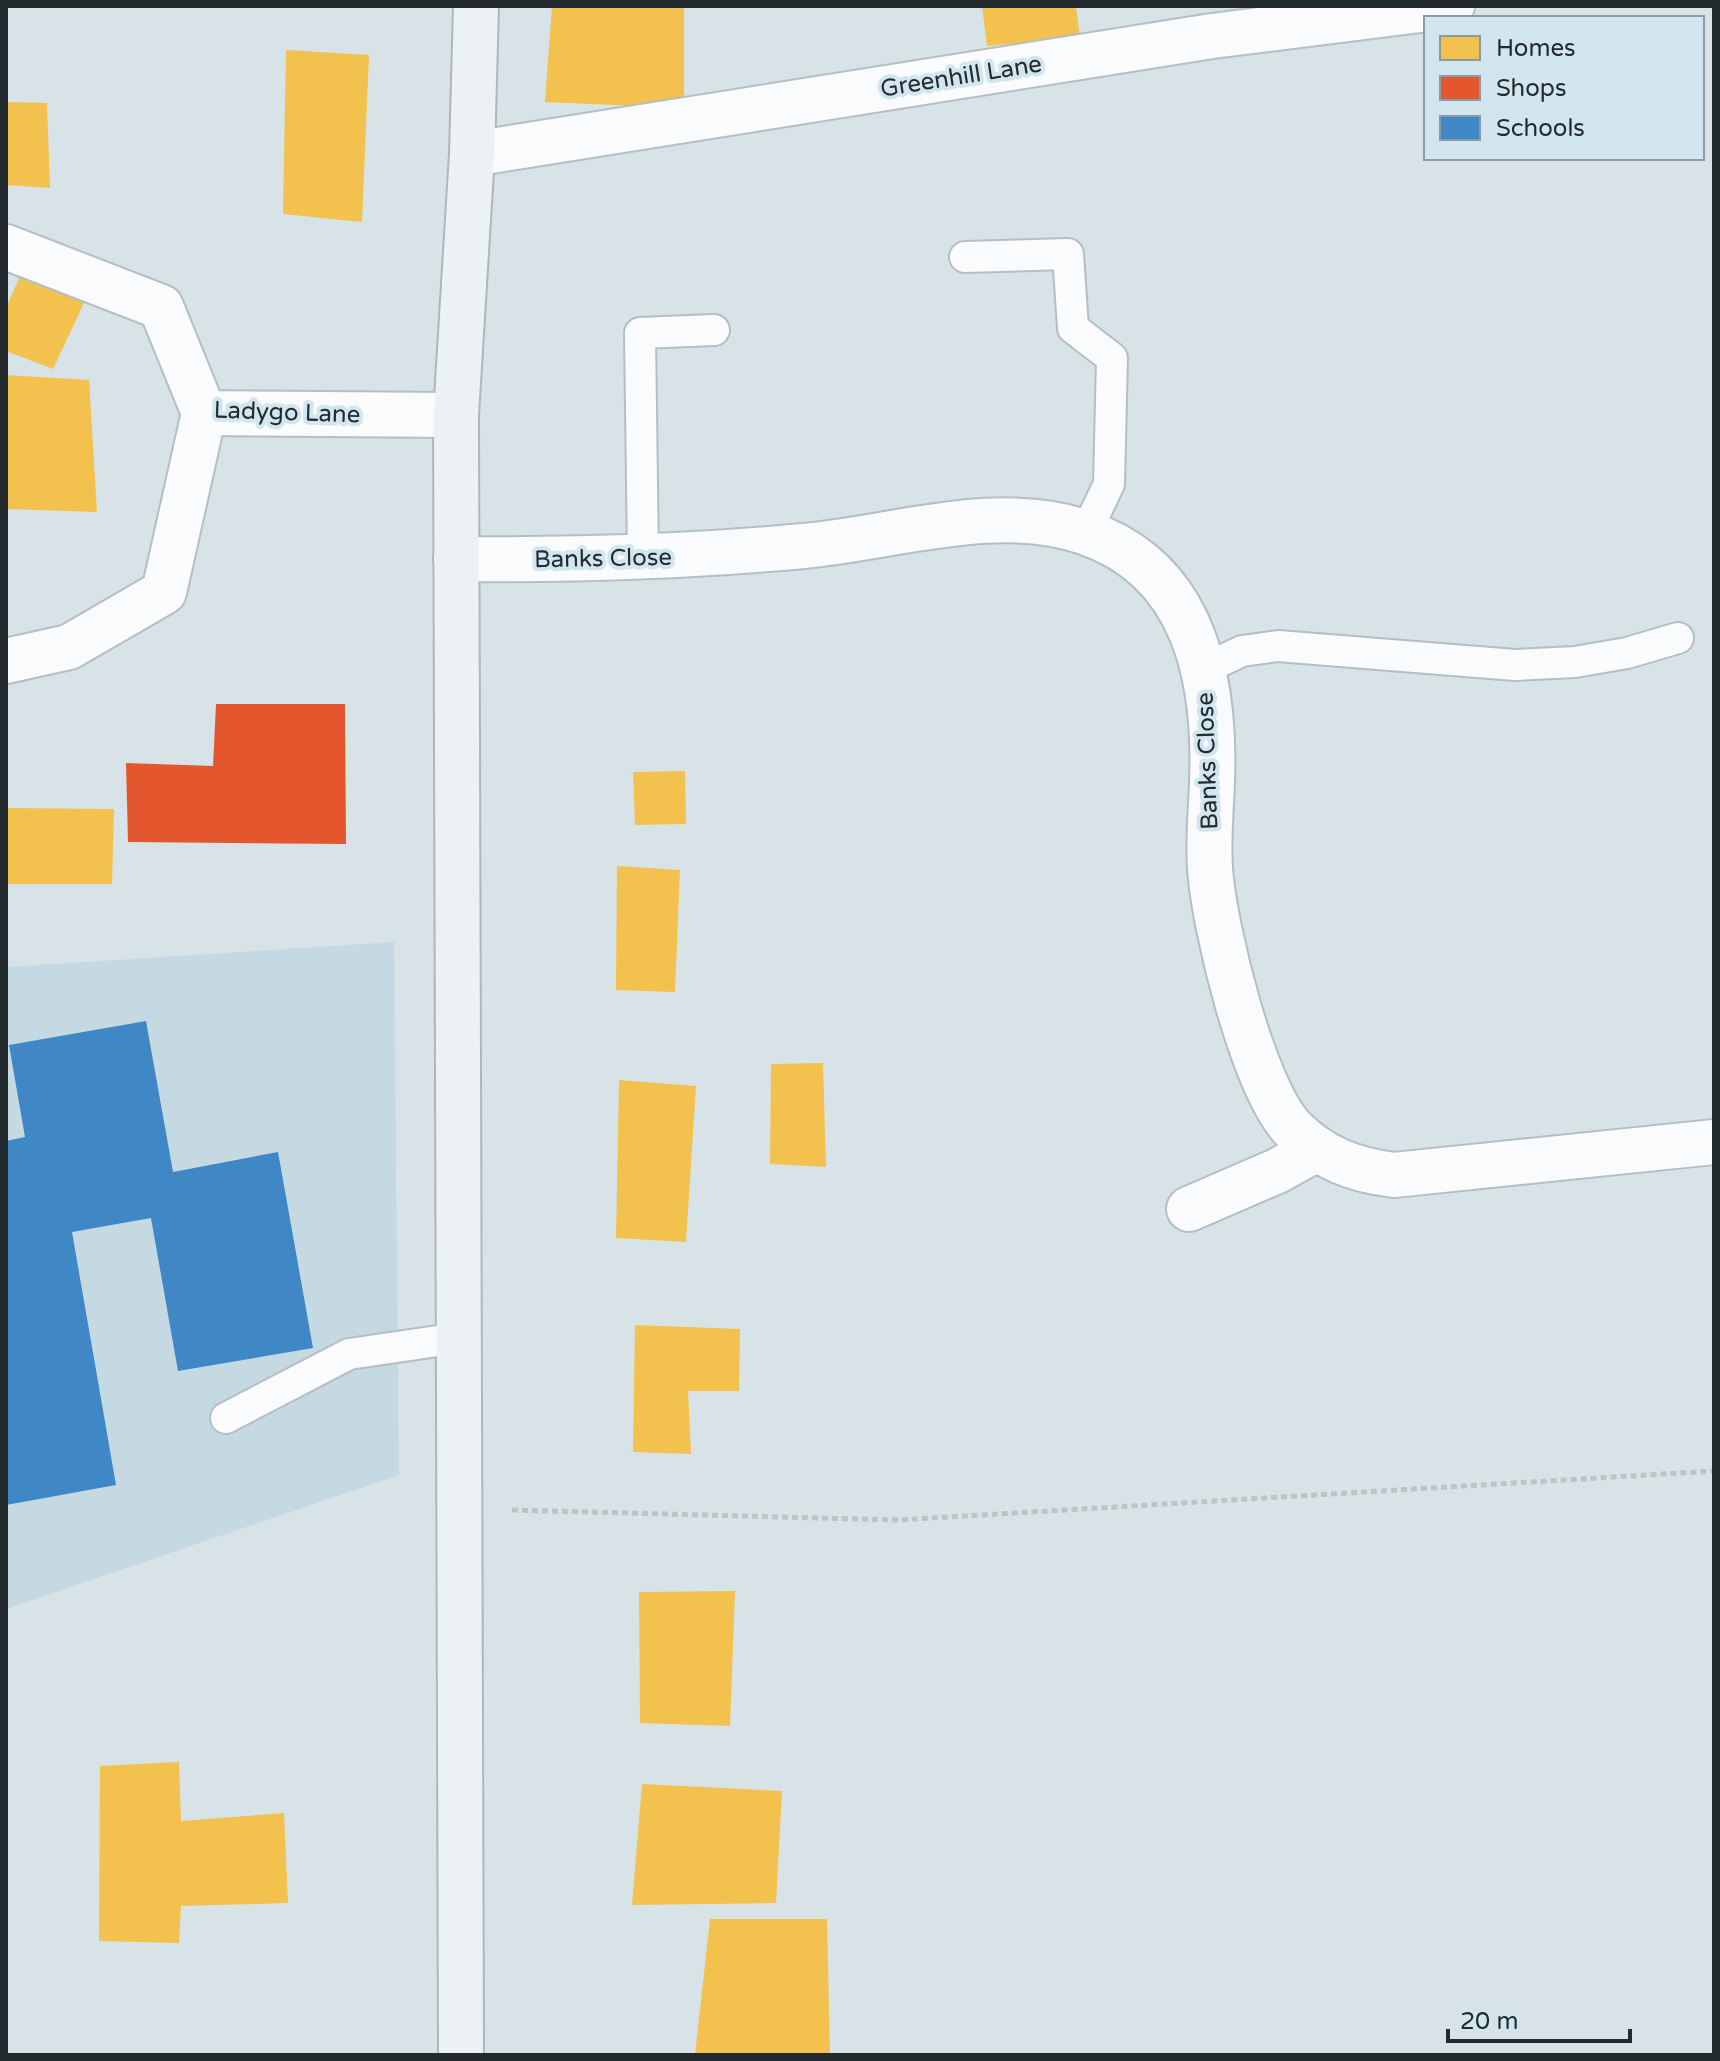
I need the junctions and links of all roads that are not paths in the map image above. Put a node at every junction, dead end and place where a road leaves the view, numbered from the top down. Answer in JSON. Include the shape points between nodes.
{"nodes":[{"id":1,"x":476,"y":6,"type":"edge"},
{"id":2,"x":1452,"y":6,"type":"edge"},
{"id":3,"x":472,"y":154,"type":"junction"},
{"id":4,"x":6,"y":247,"type":"edge"},
{"id":5,"x":965,"y":257,"type":"dead end"},
{"id":6,"x":714,"y":330,"type":"dead end"},
{"id":7,"x":204,"y":413,"type":"junction"},
{"id":8,"x":456,"y":415,"type":"junction"},
{"id":9,"x":1086,"y":532,"type":"junction"},
{"id":10,"x":643,"y":558,"type":"junction"},
{"id":11,"x":456,"y":559,"type":"junction"},
{"id":12,"x":1678,"y":638,"type":"dead end"},
{"id":13,"x":6,"y":661,"type":"edge"},
{"id":14,"x":1204,"y":669,"type":"junction"},
{"id":15,"x":1714,"y":1142,"type":"edge"},
{"id":16,"x":1317,"y":1149,"type":"junction"},
{"id":17,"x":1189,"y":1209,"type":"dead end"},
{"id":18,"x":458,"y":1338,"type":"junction"},
{"id":19,"x":226,"y":1418,"type":"dead end"},
{"id":20,"x":461,"y":2055,"type":"edge"}],
"edges":[{"from":1,"to":3,"type":"main road"},
{"from":2,"to":3,"type":"street","name":"Greenhill Lane","via":[[1212,36]]},
{"from":3,"to":8,"type":"main road"},
{"from":4,"to":7,"type":"street","name":"Ladygo Lane","via":[[161,307]]},
{"from":5,"to":9,"type":"lane","via":[[1068,254],[1073,328],[1112,358],[1109,484]]},
{"from":6,"to":10,"type":"lane","via":[[640,333]]},
{"from":7,"to":8,"type":"street","name":"Ladygo Lane"},
{"from":7,"to":13,"type":"street","via":[[164,592],[69,647]]},
{"from":8,"to":11,"type":"main road"},
{"from":9,"to":10,"type":"street","name":"Banks Close","via":[[1014,520],[824,545]]},
{"from":9,"to":14,"type":"street","name":"Banks Close","via":[[1140,561],[1160,581],[1179,604]]},
{"from":10,"to":11,"type":"street","name":"Banks Close"},
{"from":11,"to":18,"type":"main road"},
{"from":12,"to":14,"type":"lane","via":[[1575,662],[1515,665],[1278,646],[1242,651]]},
{"from":14,"to":16,"type":"street","name":"Banks Close","via":[[1216,913],[1240,1010],[1271,1098],[1291,1127]]},
{"from":15,"to":16,"type":"street","name":"Banks Close","via":[[1394,1175],[1366,1172]]},
{"from":16,"to":17,"type":"street"},
{"from":18,"to":19,"type":"lane","via":[[349,1354]]},
{"from":18,"to":20,"type":"main road"}]}
